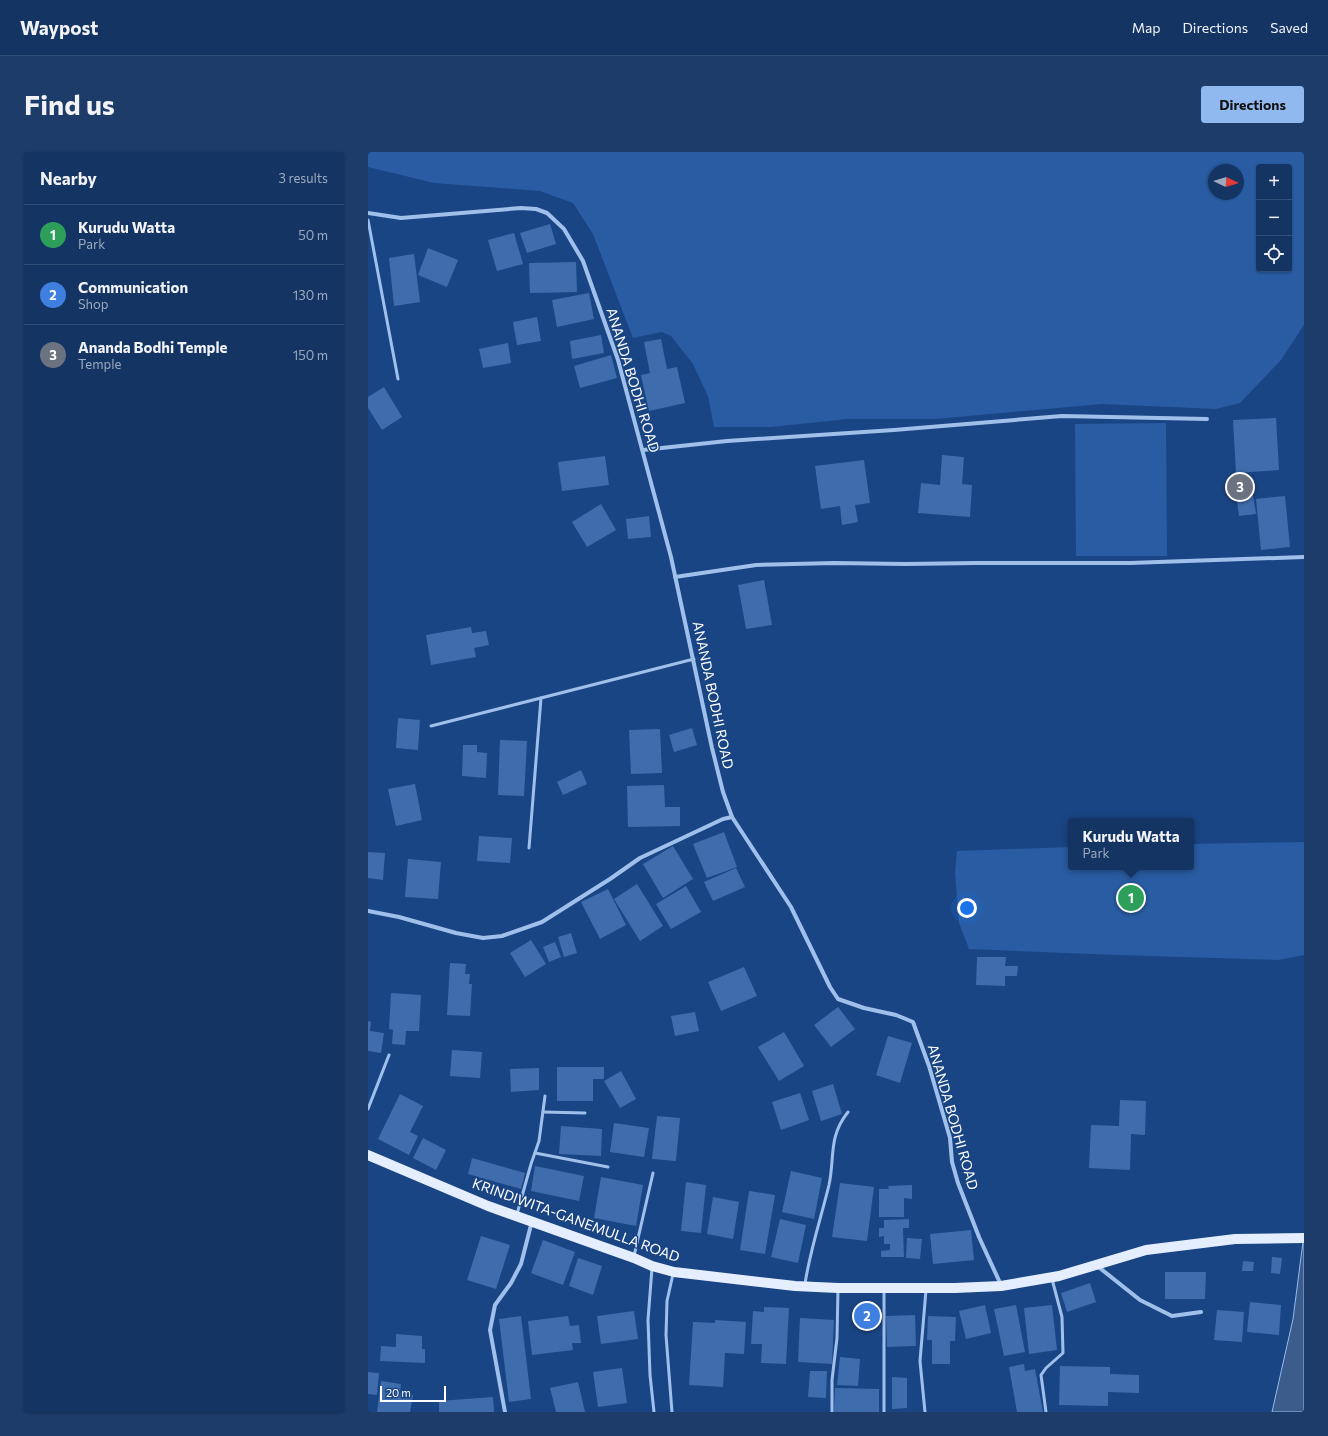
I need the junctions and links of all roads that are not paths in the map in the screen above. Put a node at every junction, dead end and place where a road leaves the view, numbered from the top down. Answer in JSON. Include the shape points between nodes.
{"nodes":[{"id":1,"x":368,"y":214,"type":"edge"},
{"id":2,"x":368,"y":220,"type":"edge"},
{"id":3,"x":398,"y":379,"type":"dead end"},
{"id":4,"x":1207,"y":418,"type":"dead end"},
{"id":5,"x":643,"y":450,"type":"junction"},
{"id":6,"x":1304,"y":557,"type":"edge"},
{"id":7,"x":675,"y":576,"type":"junction"},
{"id":8,"x":694,"y":659,"type":"junction"},
{"id":9,"x":541,"y":698,"type":"junction"},
{"id":10,"x":431,"y":726,"type":"dead end"},
{"id":11,"x":732,"y":817,"type":"junction"},
{"id":12,"x":529,"y":848,"type":"dead end"},
{"id":13,"x":368,"y":911,"type":"edge"},
{"id":14,"x":389,"y":1055,"type":"dead end"},
{"id":15,"x":545,"y":1096,"type":"dead end"},
{"id":16,"x":368,"y":1109,"type":"edge"},
{"id":17,"x":543,"y":1112,"type":"junction"},
{"id":18,"x":848,"y":1112,"type":"dead end"},
{"id":19,"x":585,"y":1113,"type":"dead end"},
{"id":20,"x":535,"y":1153,"type":"junction"},
{"id":21,"x":368,"y":1155,"type":"edge"},
{"id":22,"x":608,"y":1167,"type":"dead end"},
{"id":23,"x":653,"y":1173,"type":"dead end"},
{"id":24,"x":517,"y":1216,"type":"junction"},
{"id":25,"x":532,"y":1221,"type":"junction"},
{"id":26,"x":1301,"y":1238,"type":"edge"},
{"id":27,"x":634,"y":1258,"type":"junction"},
{"id":28,"x":1096,"y":1265,"type":"junction"},
{"id":29,"x":652,"y":1266,"type":"junction"},
{"id":30,"x":674,"y":1272,"type":"junction"},
{"id":31,"x":1052,"y":1277,"type":"junction"},
{"id":32,"x":805,"y":1286,"type":"junction"},
{"id":33,"x":1001,"y":1286,"type":"junction"},
{"id":34,"x":884,"y":1287,"type":"junction"},
{"id":35,"x":838,"y":1288,"type":"junction"},
{"id":36,"x":926,"y":1288,"type":"junction"},
{"id":37,"x":1200,"y":1312,"type":"dead end"},
{"id":38,"x":505,"y":1412,"type":"edge"},
{"id":39,"x":654,"y":1412,"type":"edge"},
{"id":40,"x":672,"y":1412,"type":"edge"},
{"id":41,"x":832,"y":1412,"type":"edge"},
{"id":42,"x":884,"y":1412,"type":"edge"},
{"id":43,"x":925,"y":1412,"type":"edge"},
{"id":44,"x":1046,"y":1412,"type":"edge"}],
"edges":[{"from":1,"to":5,"type":"street","name":"ANANDA BODHI ROAD","via":[[400,218],[521,208],[547,213],[564,228],[583,262],[618,360]]},
{"from":2,"to":3,"type":"lane"},
{"from":4,"to":5,"type":"street","via":[[1062,416],[727,441]]},
{"from":5,"to":7,"type":"street","name":"ANANDA BODHI ROAD"},
{"from":6,"to":7,"type":"street","via":[[1122,563],[834,562],[756,566]]},
{"from":7,"to":8,"type":"street","name":"ANANDA BODHI ROAD"},
{"from":8,"to":9,"type":"lane"},
{"from":8,"to":11,"type":"street","name":"ANANDA BODHI ROAD","via":[[712,748]]},
{"from":9,"to":10,"type":"lane"},
{"from":9,"to":12,"type":"lane"},
{"from":11,"to":13,"type":"street","via":[[640,858],[542,922],[502,936],[483,938],[456,933]]},
{"from":11,"to":33,"type":"street","name":"ANANDA BODHI ROAD","via":[[791,907],[838,999],[913,1022],[950,1138],[952,1162],[958,1183]]},
{"from":14,"to":16,"type":"lane"},
{"from":15,"to":17,"type":"lane"},
{"from":17,"to":19,"type":"lane"},
{"from":17,"to":20,"type":"lane"},
{"from":18,"to":32,"type":"lane","via":[[840,1123],[835,1137],[829,1182],[808,1262]]},
{"from":20,"to":22,"type":"lane"},
{"from":20,"to":24,"type":"lane"},
{"from":21,"to":24,"type":"main road","name":"KRINDIWITA-GANEMULLA ROAD"},
{"from":23,"to":27,"type":"lane"},
{"from":24,"to":25,"type":"main road","name":"KRINDIWITA-GANEMULLA ROAD"},
{"from":25,"to":27,"type":"main road","name":"KRINDIWITA-GANEMULLA ROAD"},
{"from":25,"to":38,"type":"street","via":[[521,1264],[495,1305],[490,1330]]},
{"from":26,"to":28,"type":"main road","name":"KRINDIWITA-GANEMULLA ROAD","via":[[1235,1239],[1146,1250]]},
{"from":27,"to":29,"type":"main road","name":"KRINDIWITA-GANEMULLA ROAD"},
{"from":28,"to":31,"type":"main road","name":"KRINDIWITA-GANEMULLA ROAD"},
{"from":28,"to":37,"type":"street","via":[[1140,1300],[1172,1316]]},
{"from":29,"to":30,"type":"main road","name":"KRINDIWITA-GANEMULLA ROAD"},
{"from":29,"to":39,"type":"lane","via":[[648,1320]]},
{"from":30,"to":32,"type":"main road","name":"KRINDIWITA-GANEMULLA ROAD"},
{"from":30,"to":40,"type":"lane","via":[[667,1301],[666,1335]]},
{"from":31,"to":33,"type":"main road","name":"KRINDIWITA-GANEMULLA ROAD"},
{"from":31,"to":44,"type":"lane","via":[[1062,1317],[1063,1353],[1041,1375]]},
{"from":32,"to":35,"type":"main road","name":"KRINDIWITA-GANEMULLA ROAD"},
{"from":33,"to":36,"type":"main road","name":"KRINDIWITA-GANEMULLA ROAD"},
{"from":34,"to":35,"type":"main road","name":"KRINDIWITA-GANEMULLA ROAD"},
{"from":34,"to":36,"type":"main road","name":"KRINDIWITA-GANEMULLA ROAD"},
{"from":34,"to":42,"type":"lane"},
{"from":35,"to":41,"type":"lane"},
{"from":36,"to":43,"type":"lane","via":[[920,1361]]}]}
